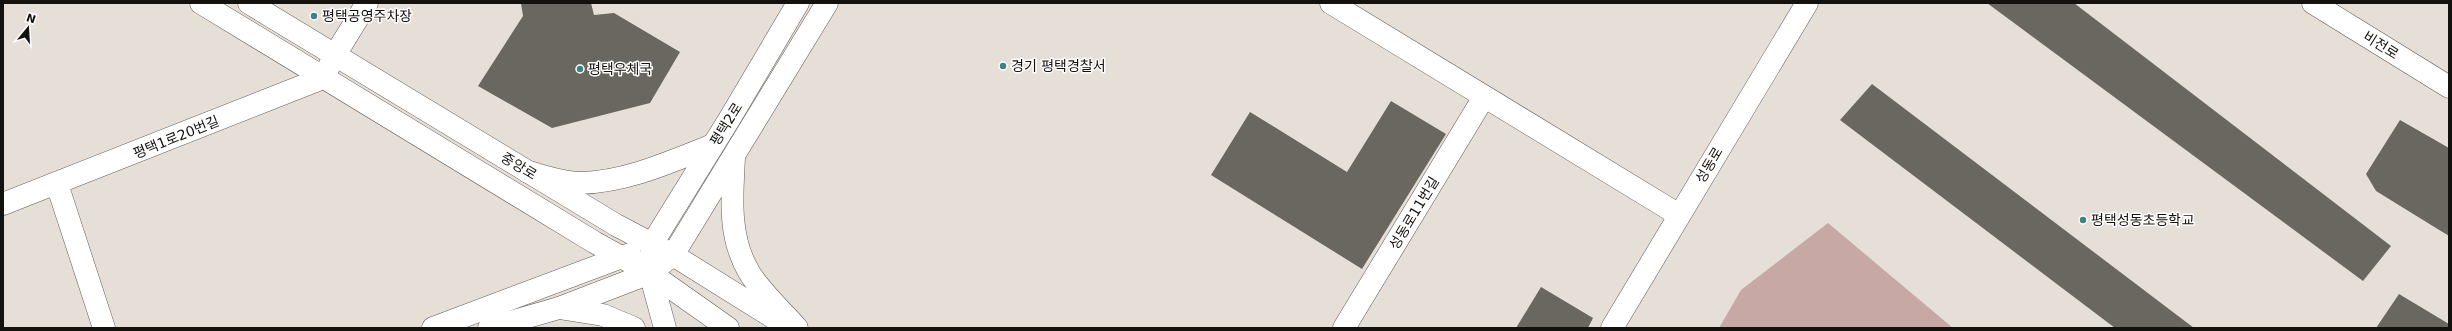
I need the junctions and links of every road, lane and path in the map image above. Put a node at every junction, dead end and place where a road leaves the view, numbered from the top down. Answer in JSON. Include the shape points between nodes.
{"nodes":[{"id":1,"x":201,"y":3,"type":"edge"},
{"id":2,"x":249,"y":3,"type":"edge"},
{"id":3,"x":367,"y":3,"type":"edge"},
{"id":4,"x":798,"y":3,"type":"edge"},
{"id":5,"x":827,"y":3,"type":"edge"},
{"id":6,"x":1331,"y":3,"type":"edge"},
{"id":7,"x":1807,"y":3,"type":"edge"},
{"id":8,"x":2314,"y":3,"type":"edge"},
{"id":9,"x":335,"y":55,"type":"junction"},
{"id":10,"x":323,"y":78,"type":"junction"},
{"id":11,"x":2449,"y":87,"type":"edge"},
{"id":12,"x":1484,"y":97,"type":"junction"},
{"id":13,"x":713,"y":145,"type":"junction"},
{"id":14,"x":734,"y":154,"type":"junction"},
{"id":15,"x":528,"y":172,"type":"junction"},
{"id":16,"x":58,"y":184,"type":"junction"},
{"id":17,"x":3,"y":204,"type":"edge"},
{"id":18,"x":1679,"y":215,"type":"junction"},
{"id":19,"x":652,"y":244,"type":"junction"},
{"id":20,"x":672,"y":255,"type":"junction"},
{"id":21,"x":622,"y":258,"type":"junction"},
{"id":22,"x":650,"y":273,"type":"junction"},
{"id":23,"x":559,"y":308,"type":"junction"},
{"id":24,"x":104,"y":328,"type":"edge"},
{"id":25,"x":433,"y":328,"type":"edge"},
{"id":26,"x":489,"y":328,"type":"edge"},
{"id":27,"x":634,"y":328,"type":"edge"},
{"id":28,"x":665,"y":328,"type":"edge"},
{"id":29,"x":728,"y":328,"type":"edge"},
{"id":30,"x":790,"y":328,"type":"edge"},
{"id":31,"x":797,"y":328,"type":"edge"},
{"id":32,"x":1344,"y":328,"type":"edge"},
{"id":33,"x":1612,"y":328,"type":"edge"}],
"edges":[{"from":1,"to":10,"type":"street","name":"중앙로"},
{"from":2,"to":9,"type":"street","name":"중앙로"},
{"from":3,"to":9,"type":"street"},
{"from":4,"to":13,"type":"street","name":"평택2로"},
{"from":5,"to":14,"type":"street"},
{"from":6,"to":12,"type":"street"},
{"from":7,"to":18,"type":"street","name":"성동로"},
{"from":8,"to":11,"type":"street","name":"비전로"},
{"from":9,"to":10,"type":"street"},
{"from":9,"to":15,"type":"street","name":"중앙로"},
{"from":10,"to":16,"type":"street","name":"평택1로20번길"},
{"from":10,"to":21,"type":"street","name":"중앙로"},
{"from":12,"to":18,"type":"street"},
{"from":12,"to":32,"type":"street","name":"성동로11번길"},
{"from":13,"to":15,"type":"street","via":[[648,170],[617,178],[579,183]]},
{"from":13,"to":19,"type":"street","name":"평택2로"},
{"from":14,"to":20,"type":"street"},
{"from":14,"to":31,"type":"street","via":[[731,207],[737,241],[749,272]]},
{"from":15,"to":19,"type":"street","name":"중앙로"},
{"from":16,"to":17,"type":"street","name":"평택1로20번길"},
{"from":16,"to":24,"type":"street"},
{"from":18,"to":33,"type":"street","name":"성동로"},
{"from":19,"to":20,"type":"street","name":"중앙로"},
{"from":19,"to":21,"type":"street"},
{"from":19,"to":22,"type":"street"},
{"from":20,"to":22,"type":"street"},
{"from":20,"to":30,"type":"street","name":"중앙로"},
{"from":21,"to":22,"type":"street","name":"중앙로"},
{"from":21,"to":25,"type":"street"},
{"from":22,"to":23,"type":"street"},
{"from":22,"to":28,"type":"street"},
{"from":22,"to":29,"type":"street","name":"중앙로"},
{"from":23,"to":26,"type":"street"},
{"from":23,"to":27,"type":"street","via":[[603,315]]}]}
